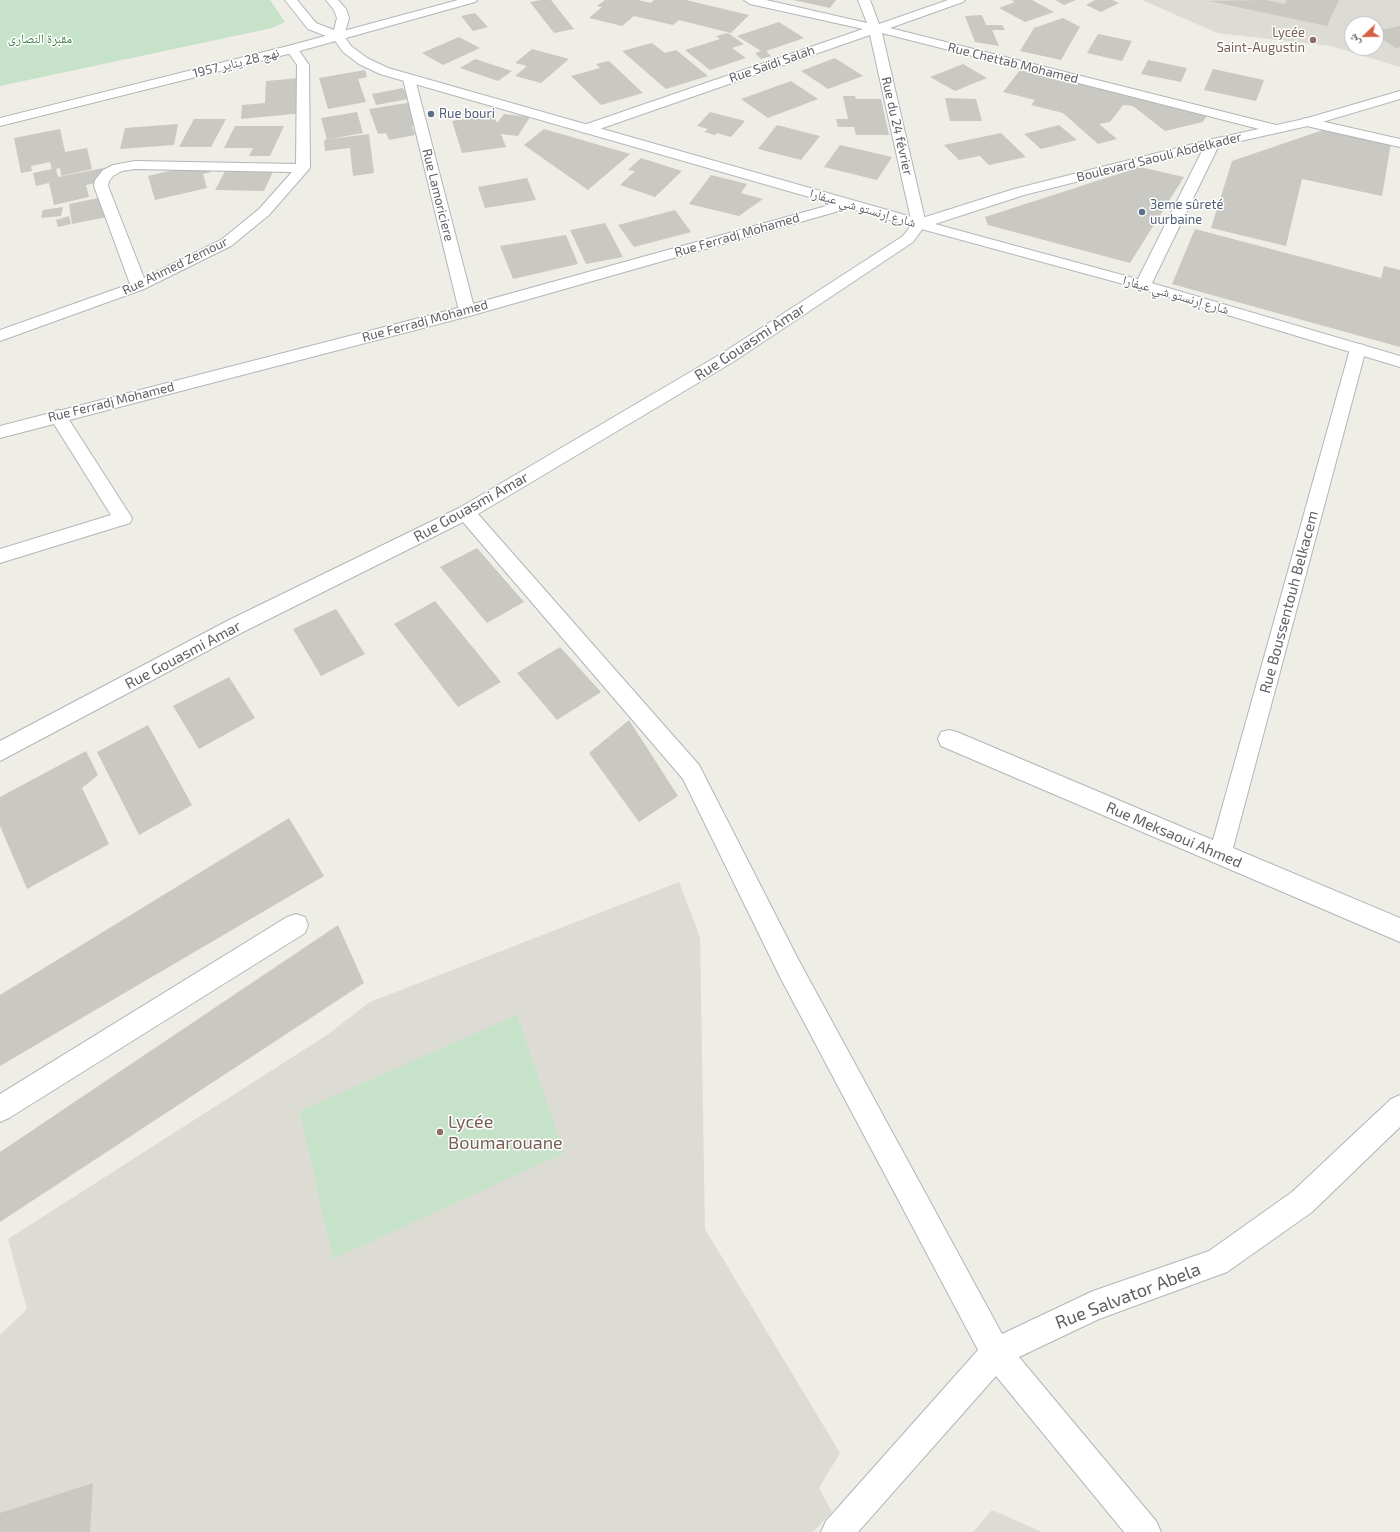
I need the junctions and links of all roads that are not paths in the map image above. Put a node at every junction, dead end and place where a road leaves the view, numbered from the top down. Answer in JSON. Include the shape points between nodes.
{"nodes":[{"id":1,"x":291,"y":0,"type":"edge"},
{"id":2,"x":332,"y":0,"type":"edge"},
{"id":3,"x":471,"y":0,"type":"edge"},
{"id":4,"x":750,"y":0,"type":"edge"},
{"id":5,"x":864,"y":0,"type":"edge"},
{"id":6,"x":959,"y":0,"type":"edge"},
{"id":7,"x":875,"y":28,"type":"junction"},
{"id":8,"x":338,"y":36,"type":"junction"},
{"id":9,"x":292,"y":49,"type":"junction"},
{"id":10,"x":409,"y":79,"type":"junction"},
{"id":11,"x":1400,"y":95,"type":"edge"},
{"id":12,"x":0,"y":122,"type":"edge"},
{"id":13,"x":1306,"y":122,"type":"junction"},
{"id":14,"x":586,"y":129,"type":"junction"},
{"id":15,"x":1276,"y":129,"type":"junction"},
{"id":16,"x":1213,"y":143,"type":"junction"},
{"id":17,"x":1400,"y":143,"type":"edge"},
{"id":18,"x":303,"y":168,"type":"junction"},
{"id":19,"x":848,"y":204,"type":"junction"},
{"id":20,"x":919,"y":224,"type":"junction"},
{"id":21,"x":1142,"y":285,"type":"junction"},
{"id":22,"x":139,"y":286,"type":"junction"},
{"id":23,"x":467,"y":311,"type":"junction"},
{"id":24,"x":0,"y":336,"type":"edge"},
{"id":25,"x":1358,"y":349,"type":"junction"},
{"id":26,"x":1400,"y":362,"type":"edge"},
{"id":27,"x":58,"y":416,"type":"junction"},
{"id":28,"x":0,"y":432,"type":"edge"},
{"id":29,"x":466,"y":513,"type":"junction"},
{"id":30,"x":0,"y":556,"type":"edge"},
{"id":31,"x":949,"y":739,"type":"dead end"},
{"id":32,"x":0,"y":752,"type":"edge"},
{"id":33,"x":1220,"y":855,"type":"junction"},
{"id":34,"x":296,"y":925,"type":"dead end"},
{"id":35,"x":1400,"y":930,"type":"edge"},
{"id":36,"x":1400,"y":1108,"type":"edge"},
{"id":37,"x":0,"y":1109,"type":"edge"},
{"id":38,"x":996,"y":1353,"type":"junction"},
{"id":39,"x":837,"y":1532,"type":"edge"},
{"id":40,"x":1145,"y":1532,"type":"edge"}],
"edges":[{"from":1,"to":8,"type":"street","via":[[307,22]]},
{"from":2,"to":8,"type":"street","via":[[340,9],[343,18]]},
{"from":3,"to":8,"type":"street","name":"نهج 28 يناير 1957"},
{"from":4,"to":7,"type":"street","name":"Rue Chettab Mohamed"},
{"from":5,"to":7,"type":"street","name":"Rue du 24 février"},
{"from":6,"to":7,"type":"street","name":"Rue Saïdi Salah"},
{"from":7,"to":14,"type":"street","name":"Rue Saïdi Salah"},
{"from":7,"to":15,"type":"street","name":"Rue Chettab Mohamed"},
{"from":7,"to":20,"type":"street","name":"Rue du 24 février"},
{"from":8,"to":9,"type":"street","name":"نهج 28 يناير 1957"},
{"from":8,"to":10,"type":"street","name":"شارع إرنستو شي عيفارا","via":[[347,49],[363,61]]},
{"from":9,"to":12,"type":"street","name":"نهج 28 يناير 1957"},
{"from":9,"to":18,"type":"street","via":[[303,65]]},
{"from":10,"to":14,"type":"street","name":"شارع إرنستو شي عيفارا"},
{"from":10,"to":23,"type":"street","name":"Rue Lamoriciere"},
{"from":11,"to":13,"type":"street","name":"Boulevard Saouli Abdelkader"},
{"from":13,"to":15,"type":"street","name":"Boulevard Saouli Abdelkader"},
{"from":13,"to":17,"type":"street"},
{"from":14,"to":19,"type":"street","name":"شارع إرنستو شي عيفارا"},
{"from":15,"to":16,"type":"street","name":"Boulevard Saouli Abdelkader"},
{"from":16,"to":20,"type":"street","name":"Boulevard Saouli Abdelkader","via":[[1019,192]]},
{"from":16,"to":21,"type":"street"},
{"from":18,"to":22,"type":"street","name":"Rue Ahmed Zemour","via":[[264,212],[226,243]]},
{"from":18,"to":22,"type":"street","via":[[135,165],[108,173],[101,186]]},
{"from":19,"to":20,"type":"street","name":"شارع إرنستو شي عيفارا"},
{"from":19,"to":23,"type":"street","name":"Rue Ferradj Mohamed"},
{"from":20,"to":21,"type":"street","name":"شارع إرنستو شي عيفارا"},
{"from":20,"to":29,"type":"street","name":"Rue Gouasmi Amar","via":[[908,239],[727,358]]},
{"from":21,"to":25,"type":"street","name":"شارع إرنستو شي عيفارا"},
{"from":22,"to":24,"type":"street","name":"Rue Ahmed Zemour"},
{"from":23,"to":27,"type":"street","name":"Rue Ferradj Mohamed"},
{"from":25,"to":26,"type":"street","name":"شارع إرنستو شي عيفارا"},
{"from":25,"to":33,"type":"street","name":"Rue Boussentouh Belkacem"},
{"from":27,"to":28,"type":"street","name":"Rue Ferradj Mohamed"},
{"from":27,"to":30,"type":"street","via":[[123,518]]},
{"from":29,"to":32,"type":"street","name":"Rue Gouasmi Amar","via":[[236,626]]},
{"from":29,"to":38,"type":"street","via":[[691,772],[790,968]]},
{"from":31,"to":33,"type":"street","name":"Rue Meksaoui Ahmed"},
{"from":33,"to":35,"type":"street","name":"Rue Meksaoui Ahmed"},
{"from":34,"to":37,"type":"street"},
{"from":36,"to":38,"type":"street","name":"Rue Salvator Abela","via":[[1302,1202],[1217,1262],[1093,1306]]},
{"from":38,"to":39,"type":"street","name":"Rue Salvator Abela"},
{"from":38,"to":40,"type":"street"}]}
